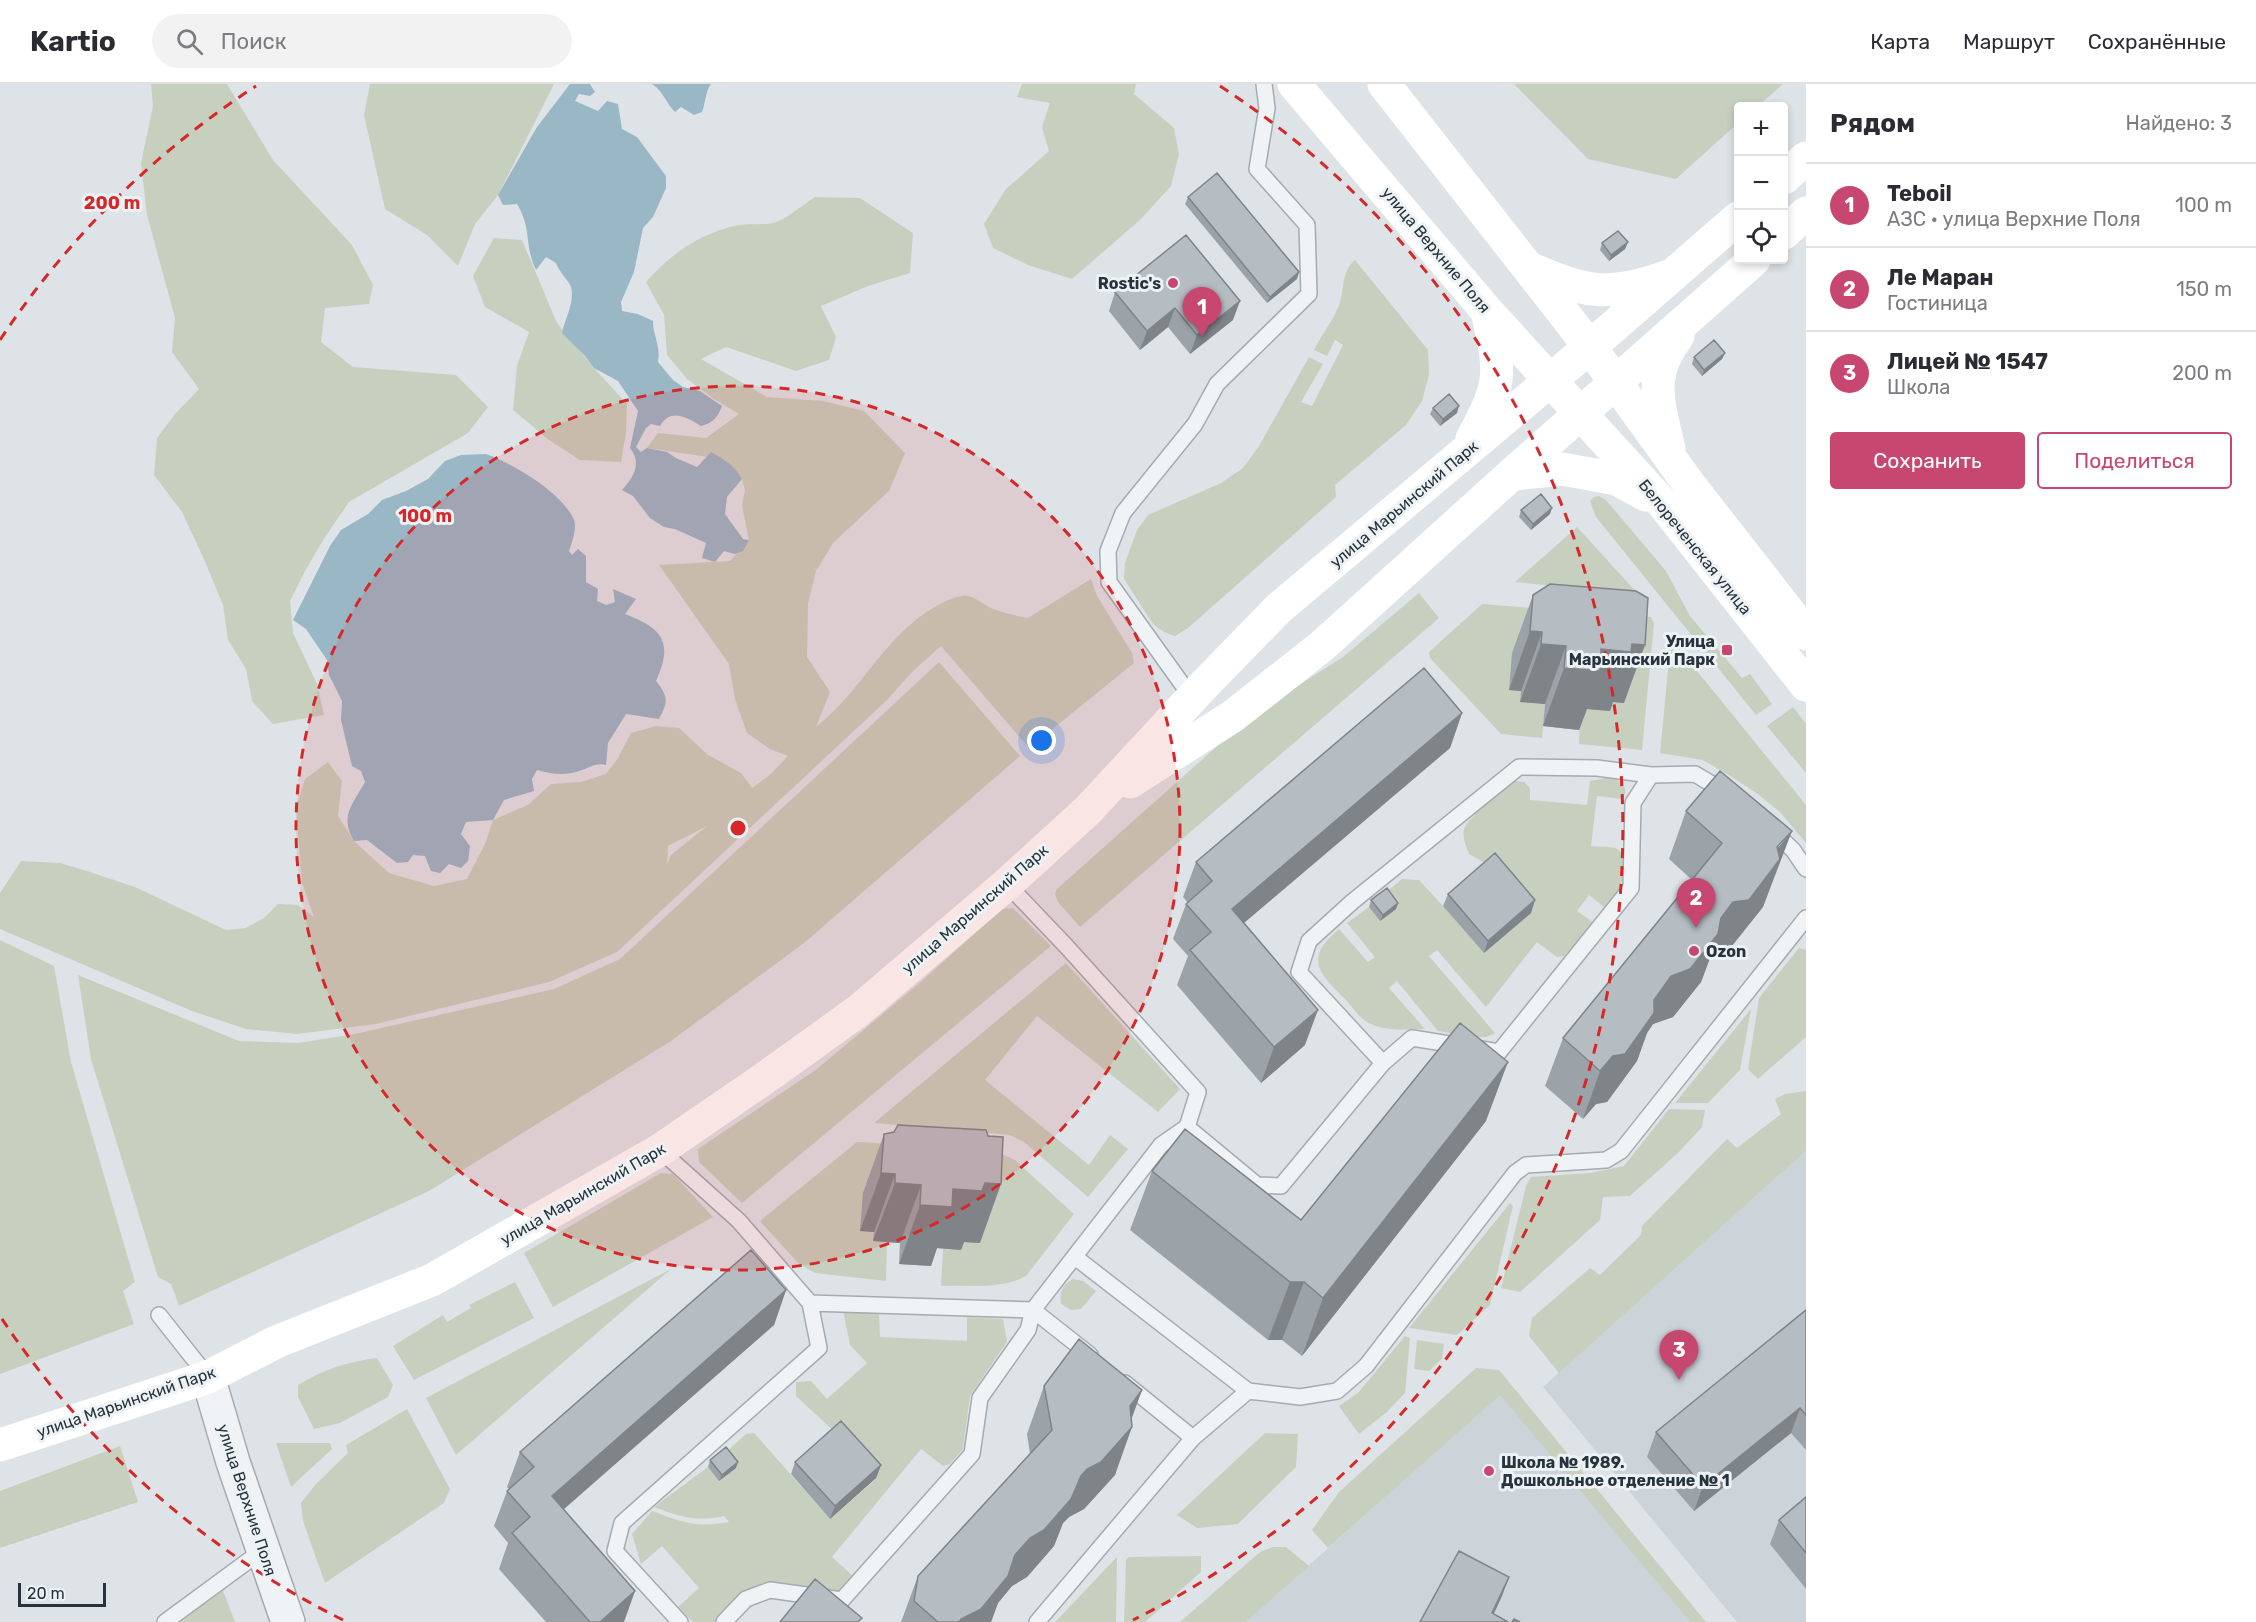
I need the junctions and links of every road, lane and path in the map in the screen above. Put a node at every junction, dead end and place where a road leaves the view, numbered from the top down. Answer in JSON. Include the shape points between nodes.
{"nodes":[{"id":1,"x":1264,"y":84,"type":"edge"},
{"id":2,"x":1294,"y":84,"type":"edge"},
{"id":3,"x":1384,"y":84,"type":"edge"},
{"id":4,"x":1806,"y":158,"type":"edge"},
{"id":5,"x":1788,"y":174,"type":"edge"},
{"id":6,"x":1806,"y":213,"type":"edge"},
{"id":7,"x":1734,"y":222,"type":"edge"},
{"id":8,"x":1788,"y":229,"type":"edge"},
{"id":9,"x":1750,"y":264,"type":"edge"},
{"id":10,"x":1529,"y":268,"type":"junction"},
{"id":11,"x":1676,"y":274,"type":"junction"},
{"id":12,"x":1486,"y":310,"type":"junction"},
{"id":13,"x":1697,"y":311,"type":"junction"},
{"id":14,"x":1590,"y":347,"type":"junction"},
{"id":15,"x":1550,"y":381,"type":"junction"},
{"id":16,"x":1616,"y":382,"type":"junction"},
{"id":17,"x":1580,"y":414,"type":"junction"},
{"id":18,"x":1464,"y":453,"type":"junction"},
{"id":19,"x":1672,"y":461,"type":"junction"},
{"id":20,"x":1512,"y":474,"type":"junction"},
{"id":21,"x":1664,"y":505,"type":"junction"},
{"id":22,"x":1805,"y":631,"type":"edge"},
{"id":23,"x":1806,"y":685,"type":"edge"},
{"id":24,"x":1192,"y":698,"type":"junction"},
{"id":25,"x":1651,"y":775,"type":"junction"},
{"id":26,"x":1739,"y":800,"type":"edge"},
{"id":27,"x":1089,"y":810,"type":"junction"},
{"id":28,"x":1763,"y":820,"type":"edge"},
{"id":29,"x":1806,"y":869,"type":"edge"},
{"id":30,"x":1007,"y":884,"type":"junction"},
{"id":31,"x":1806,"y":918,"type":"edge"},
{"id":32,"x":1383,"y":1063,"type":"junction"},
{"id":33,"x":1187,"y":1127,"type":"junction"},
{"id":34,"x":660,"y":1150,"type":"junction"},
{"id":35,"x":1075,"y":1257,"type":"junction"},
{"id":36,"x":810,"y":1303,"type":"junction"},
{"id":37,"x":1033,"y":1310,"type":"junction"},
{"id":38,"x":159,"y":1315,"type":"dead end"},
{"id":39,"x":208,"y":1377,"type":"junction"},
{"id":40,"x":1248,"y":1391,"type":"junction"},
{"id":41,"x":1193,"y":1438,"type":"junction"},
{"id":42,"x":0,"y":1444,"type":"edge"},
{"id":43,"x":263,"y":1550,"type":"junction"},
{"id":44,"x":165,"y":1622,"type":"edge"},
{"id":45,"x":288,"y":1622,"type":"edge"},
{"id":46,"x":680,"y":1622,"type":"edge"},
{"id":47,"x":724,"y":1622,"type":"edge"},
{"id":48,"x":1037,"y":1622,"type":"edge"}],
"edges":[{"from":1,"to":24,"type":"lane","via":[[1267,108],[1257,169],[1306,225],[1309,294],[1217,384],[1195,424],[1124,513],[1108,551],[1109,582]]},
{"from":2,"to":12,"type":"main road","name":"улица Верхние Поля"},
{"from":3,"to":10,"type":"main road"},
{"from":4,"to":5,"type":"main road"},
{"from":6,"to":8,"type":"main road"},
{"from":7,"to":11,"type":"main road","name":"улица Марьинский Парк"},
{"from":9,"to":13,"type":"main road","name":"улица Марьинский Парк"},
{"from":10,"to":11,"type":"main road","via":[[1564,283],[1598,291],[1635,288]]},
{"from":10,"to":14,"type":"main road"},
{"from":11,"to":14,"type":"main road","name":"улица Марьинский Парк"},
{"from":12,"to":15,"type":"main road","name":"улица Верхние Поля"},
{"from":12,"to":18,"type":"main road","via":[[1497,358],[1497,384],[1490,407]]},
{"from":13,"to":16,"type":"main road","name":"улица Марьинский Парк"},
{"from":13,"to":19,"type":"main road","via":[[1665,353],[1658,378],[1659,403]]},
{"from":14,"to":15,"type":"main road","name":"улица Марьинский Парк"},
{"from":14,"to":16,"type":"main road"},
{"from":15,"to":17,"type":"main road","name":"улица Верхние Поля"},
{"from":15,"to":18,"type":"main road","name":"улица Марьинский Парк"},
{"from":16,"to":17,"type":"main road","name":"улица Марьинский Парк"},
{"from":16,"to":19,"type":"main road","name":"Белореченская улица"},
{"from":17,"to":20,"type":"main road","name":"улица Марьинский Парк"},
{"from":17,"to":21,"type":"main road","name":"Белореченская улица"},
{"from":18,"to":24,"type":"main road","name":"улица Марьинский Парк","via":[[1279,608]]},
{"from":19,"to":22,"type":"main road","name":"Белореченская улица"},
{"from":20,"to":21,"type":"main road","via":[[1562,469],[1617,479]]},
{"from":20,"to":27,"type":"main road","name":"улица Марьинский Парк","via":[[1322,646],[1233,716]]},
{"from":21,"to":23,"type":"main road","name":"Белореченская улица"},
{"from":24,"to":27,"type":"main road","name":"улица Марьинский Парк"},
{"from":25,"to":26,"type":"lane","via":[[1695,774]]},
{"from":25,"to":32,"type":"lane","via":[[1634,803],[1631,888],[1499,1052],[1412,1038]]},
{"from":25,"to":32,"type":"lane","via":[[1597,768],[1519,767],[1309,941],[1299,972]]},
{"from":27,"to":30,"type":"main road","name":"улица Марьинский Парк"},
{"from":28,"to":29,"type":"lane"},
{"from":30,"to":33,"type":"lane","via":[[1198,1092]]},
{"from":30,"to":34,"type":"main road","name":"улица Марьинский Парк","via":[[858,1011]]},
{"from":31,"to":40,"type":"lane","via":[[1621,1151],[1606,1160],[1526,1165],[1515,1173],[1366,1366],[1337,1391],[1300,1397]]},
{"from":32,"to":33,"type":"lane","via":[[1281,1186],[1257,1185]]},
{"from":33,"to":35,"type":"lane","via":[[1161,1145]]},
{"from":34,"to":36,"type":"lane","via":[[739,1221]]},
{"from":34,"to":39,"type":"main road","name":"улица Марьинский Парк","via":[[432,1280],[276,1342]]},
{"from":35,"to":37,"type":"lane"},
{"from":35,"to":40,"type":"lane"},
{"from":36,"to":37,"type":"lane"},
{"from":36,"to":46,"type":"lane","via":[[819,1348],[622,1523],[615,1551]]},
{"from":37,"to":41,"type":"lane"},
{"from":37,"to":47,"type":"lane","via":[[1028,1330],[980,1398],[972,1454],[842,1600],[771,1590],[746,1599]]},
{"from":38,"to":39,"type":"lane"},
{"from":39,"to":42,"type":"main road","name":"улица Марьинский Парк"},
{"from":39,"to":43,"type":"street","name":"улица Верхние Поля"},
{"from":40,"to":41,"type":"lane"},
{"from":41,"to":48,"type":"lane"},
{"from":43,"to":44,"type":"lane"},
{"from":43,"to":45,"type":"street","name":"улица Верхние Поля"}]}
